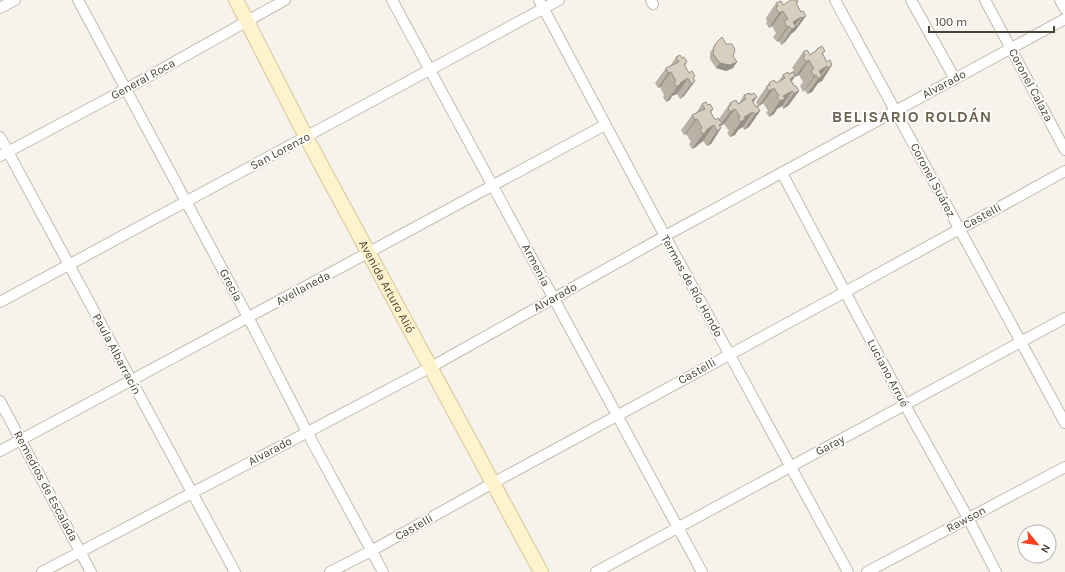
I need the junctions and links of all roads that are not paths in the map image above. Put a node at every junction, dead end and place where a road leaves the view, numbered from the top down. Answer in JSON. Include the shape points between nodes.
{"nodes":[{"id":1,"x":15,"y":0,"type":"edge"},
{"id":2,"x":78,"y":0,"type":"edge"},
{"id":3,"x":236,"y":0,"type":"edge"},
{"id":4,"x":285,"y":0,"type":"edge"},
{"id":5,"x":392,"y":0,"type":"edge"},
{"id":6,"x":559,"y":0,"type":"edge"},
{"id":7,"x":835,"y":0,"type":"edge"},
{"id":8,"x":911,"y":0,"type":"edge"},
{"id":9,"x":985,"y":0,"type":"edge"},
{"id":10,"x":1060,"y":0,"type":"edge"},
{"id":11,"x":541,"y":4,"type":"edge"},
{"id":12,"x":0,"y":8,"type":"edge"},
{"id":13,"x":1065,"y":9,"type":"edge"},
{"id":14,"x":1065,"y":19,"type":"edge"},
{"id":15,"x":247,"y":21,"type":"junction"},
{"id":16,"x":1011,"y":48,"type":"junction"},
{"id":17,"x":430,"y":70,"type":"junction"},
{"id":18,"x":955,"y":79,"type":"junction"},
{"id":19,"x":126,"y":89,"type":"junction"},
{"id":20,"x":895,"y":111,"type":"junction"},
{"id":21,"x":605,"y":125,"type":"junction"},
{"id":22,"x":0,"y":137,"type":"edge"},
{"id":23,"x":306,"y":137,"type":"junction"},
{"id":24,"x":1065,"y":150,"type":"edge"},
{"id":25,"x":4,"y":154,"type":"edge"},
{"id":26,"x":1065,"y":171,"type":"edge"},
{"id":27,"x":782,"y":173,"type":"junction"},
{"id":28,"x":492,"y":185,"type":"junction"},
{"id":29,"x":186,"y":202,"type":"junction"},
{"id":30,"x":959,"y":228,"type":"junction"},
{"id":31,"x":665,"y":236,"type":"junction"},
{"id":32,"x":368,"y":252,"type":"junction"},
{"id":33,"x":69,"y":265,"type":"junction"},
{"id":34,"x":845,"y":292,"type":"junction"},
{"id":35,"x":554,"y":298,"type":"junction"},
{"id":36,"x":0,"y":302,"type":"edge"},
{"id":37,"x":248,"y":317,"type":"junction"},
{"id":38,"x":1065,"y":318,"type":"edge"},
{"id":39,"x":1021,"y":342,"type":"junction"},
{"id":40,"x":730,"y":354,"type":"junction"},
{"id":41,"x":431,"y":366,"type":"junction"},
{"id":42,"x":131,"y":380,"type":"junction"},
{"id":43,"x":0,"y":401,"type":"edge"},
{"id":44,"x":905,"y":405,"type":"junction"},
{"id":45,"x":617,"y":415,"type":"junction"},
{"id":46,"x":1065,"y":423,"type":"edge"},
{"id":47,"x":307,"y":432,"type":"junction"},
{"id":48,"x":21,"y":440,"type":"junction"},
{"id":49,"x":0,"y":451,"type":"edge"},
{"id":50,"x":791,"y":467,"type":"junction"},
{"id":51,"x":1065,"y":467,"type":"edge"},
{"id":52,"x":493,"y":483,"type":"junction"},
{"id":53,"x":192,"y":493,"type":"junction"},
{"id":54,"x":968,"y":518,"type":"junction"},
{"id":55,"x":678,"y":528,"type":"junction"},
{"id":56,"x":81,"y":551,"type":"junction"},
{"id":57,"x":372,"y":551,"type":"junction"},
{"id":58,"x":42,"y":572,"type":"edge"},
{"id":59,"x":91,"y":572,"type":"edge"},
{"id":60,"x":235,"y":572,"type":"edge"},
{"id":61,"x":330,"y":572,"type":"edge"},
{"id":62,"x":383,"y":572,"type":"edge"},
{"id":63,"x":541,"y":572,"type":"edge"},
{"id":64,"x":596,"y":572,"type":"edge"},
{"id":65,"x":702,"y":572,"type":"edge"},
{"id":66,"x":848,"y":572,"type":"edge"},
{"id":67,"x":867,"y":572,"type":"edge"},
{"id":68,"x":996,"y":572,"type":"edge"}],
"edges":[{"from":1,"to":12,"type":"street"},
{"from":2,"to":19,"type":"street","name":"Grecia"},
{"from":3,"to":15,"type":"main road","name":"Avenida Arturo Alió"},
{"from":4,"to":15,"type":"street","name":"General Roca"},
{"from":5,"to":17,"type":"street","name":"Armenia"},
{"from":6,"to":11,"type":"street","name":"San Lorenzo"},
{"from":7,"to":20,"type":"street","name":"Coronel Suárez"},
{"from":8,"to":18,"type":"street"},
{"from":9,"to":16,"type":"street","name":"Coronel Calaza"},
{"from":10,"to":13,"type":"street"},
{"from":11,"to":17,"type":"street","name":"San Lorenzo"},
{"from":11,"to":21,"type":"street","name":"Termas de Río Hondo"},
{"from":14,"to":16,"type":"street","name":"Alvarado"},
{"from":15,"to":19,"type":"street","name":"General Roca"},
{"from":15,"to":23,"type":"main road","name":"Avenida Arturo Alió"},
{"from":16,"to":18,"type":"street","name":"Alvarado"},
{"from":16,"to":24,"type":"street","name":"Coronel Calaza"},
{"from":17,"to":23,"type":"street","name":"San Lorenzo"},
{"from":17,"to":28,"type":"street","name":"Armenia"},
{"from":18,"to":20,"type":"street","name":"Alvarado"},
{"from":19,"to":25,"type":"street","name":"General Roca"},
{"from":19,"to":29,"type":"street","name":"Grecia"},
{"from":20,"to":27,"type":"street","name":"Alvarado"},
{"from":20,"to":30,"type":"street","name":"Coronel Suárez"},
{"from":21,"to":28,"type":"street","name":"Avellaneda"},
{"from":21,"to":31,"type":"street","name":"Termas de Río Hondo"},
{"from":22,"to":25,"type":"street","name":"Paula Albarracín"},
{"from":23,"to":29,"type":"street","name":"San Lorenzo"},
{"from":23,"to":32,"type":"main road","name":"Avenida Arturo Alió"},
{"from":25,"to":33,"type":"street","name":"Paula Albarracín"},
{"from":26,"to":30,"type":"street","name":"Castelli"},
{"from":27,"to":31,"type":"street","name":"Alvarado"},
{"from":27,"to":34,"type":"street","name":"Luciano Arrué"},
{"from":28,"to":32,"type":"street","name":"Avellaneda"},
{"from":28,"to":35,"type":"street","name":"Armenia"},
{"from":29,"to":33,"type":"street","name":"San Lorenzo"},
{"from":29,"to":37,"type":"street","name":"Grecia"},
{"from":30,"to":34,"type":"street","name":"Castelli"},
{"from":30,"to":39,"type":"street","name":"Coronel Suárez"},
{"from":31,"to":35,"type":"street","name":"Alvarado"},
{"from":31,"to":40,"type":"street","name":"Termas de Río Hondo"},
{"from":32,"to":37,"type":"street","name":"Avellaneda"},
{"from":32,"to":41,"type":"main road","name":"Avenida Arturo Alió"},
{"from":33,"to":36,"type":"street","name":"San Lorenzo"},
{"from":33,"to":42,"type":"street","name":"Paula Albarracín"},
{"from":34,"to":40,"type":"street","name":"Castelli"},
{"from":34,"to":44,"type":"street","name":"Luciano Arrué"},
{"from":35,"to":41,"type":"street","name":"Alvarado"},
{"from":35,"to":45,"type":"street","name":"Armenia"},
{"from":37,"to":42,"type":"street","name":"Avellaneda"},
{"from":37,"to":47,"type":"street","name":"Grecia"},
{"from":38,"to":39,"type":"street","name":"Garay"},
{"from":39,"to":44,"type":"street","name":"Garay"},
{"from":39,"to":46,"type":"street","name":"Coronel Suárez"},
{"from":40,"to":45,"type":"street","name":"Castelli"},
{"from":40,"to":50,"type":"street","name":"Termas de Río Hondo"},
{"from":41,"to":47,"type":"street","name":"Alvarado"},
{"from":41,"to":52,"type":"main road","name":"Avenida Arturo Alió"},
{"from":42,"to":48,"type":"street","name":"Avellaneda"},
{"from":42,"to":53,"type":"street","name":"Paula Albarracín"},
{"from":43,"to":48,"type":"street","name":"Remedios de Escalada"},
{"from":44,"to":50,"type":"street","name":"Garay"},
{"from":44,"to":54,"type":"street","name":"Luciano Arrué"},
{"from":45,"to":52,"type":"street","name":"Castelli"},
{"from":45,"to":55,"type":"street","name":"Armenia"},
{"from":47,"to":53,"type":"street","name":"Alvarado"},
{"from":47,"to":57,"type":"street","name":"Grecia"},
{"from":48,"to":49,"type":"street","name":"Avellaneda"},
{"from":48,"to":56,"type":"street","name":"Remedios de Escalada"},
{"from":50,"to":55,"type":"street","name":"Garay"},
{"from":50,"to":66,"type":"street","name":"Termas de Río Hondo"},
{"from":51,"to":54,"type":"street","name":"Rawson"},
{"from":52,"to":57,"type":"street","name":"Castelli"},
{"from":52,"to":63,"type":"main road","name":"Avenida Arturo Alió"},
{"from":53,"to":56,"type":"street","name":"Alvarado"},
{"from":53,"to":60,"type":"street","name":"Paula Albarracín"},
{"from":54,"to":67,"type":"street","name":"Rawson"},
{"from":54,"to":68,"type":"street","name":"Luciano Arrué"},
{"from":55,"to":64,"type":"street","name":"Garay"},
{"from":55,"to":65,"type":"street","name":"Armenia"},
{"from":56,"to":58,"type":"street","name":"Alvarado"},
{"from":56,"to":59,"type":"street","name":"Remedios de Escalada"},
{"from":57,"to":61,"type":"street","name":"Castelli"},
{"from":57,"to":62,"type":"street","name":"Grecia"}]}
